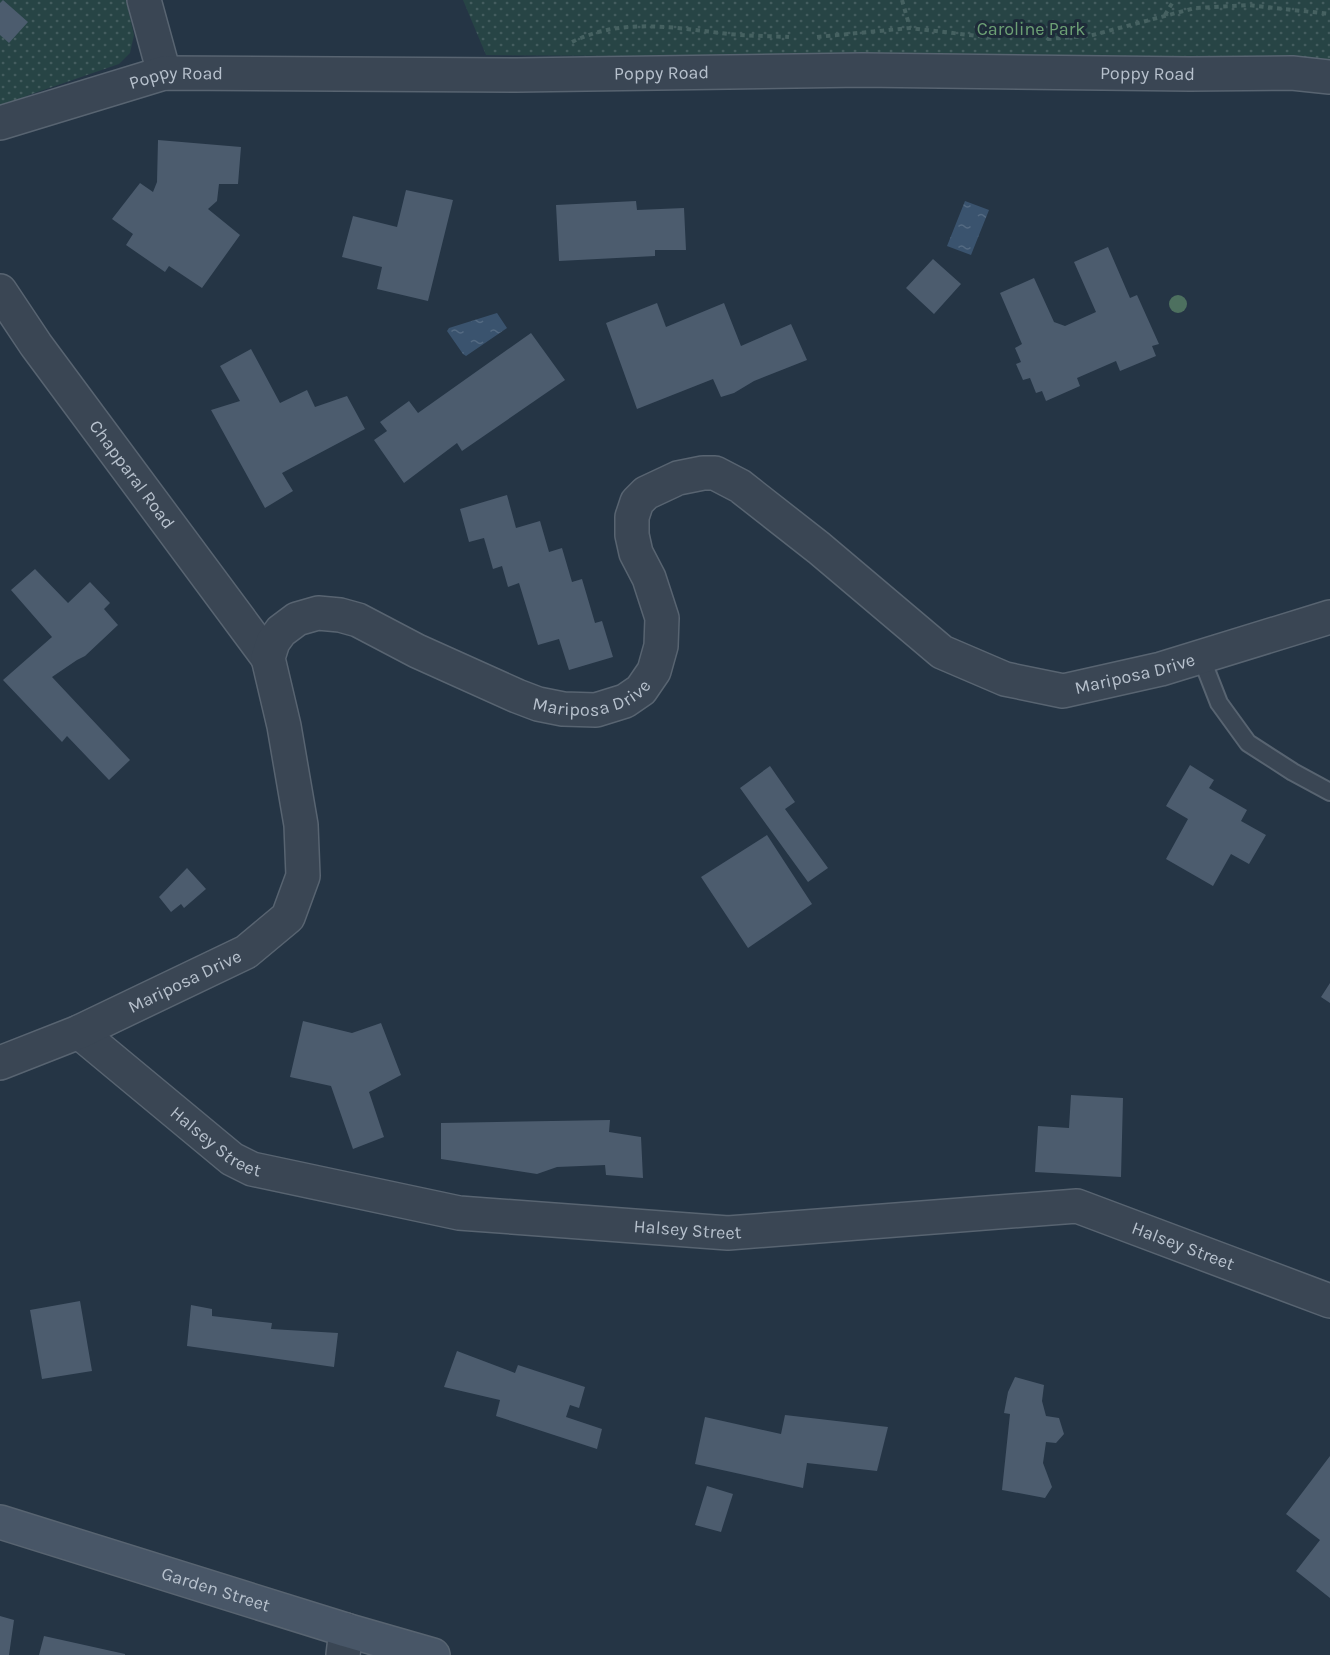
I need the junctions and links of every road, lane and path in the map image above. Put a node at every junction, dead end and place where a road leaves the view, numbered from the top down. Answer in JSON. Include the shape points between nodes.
{"nodes":[{"id":1,"x":144,"y":0,"type":"edge"},
{"id":2,"x":902,"y":0,"type":"edge"},
{"id":3,"x":1174,"y":0,"type":"edge"},
{"id":4,"x":1330,"y":14,"type":"edge"},
{"id":5,"x":1164,"y":16,"type":"junction"},
{"id":6,"x":910,"y":28,"type":"junction"},
{"id":7,"x":813,"y":37,"type":"dead end"},
{"id":8,"x":790,"y":38,"type":"dead end"},
{"id":9,"x":1005,"y":39,"type":"dead end"},
{"id":10,"x":1038,"y":39,"type":"dead end"},
{"id":11,"x":164,"y":73,"type":"junction"},
{"id":12,"x":551,"y":75,"type":"junction"},
{"id":13,"x":1330,"y":77,"type":"edge"},
{"id":14,"x":0,"y":123,"type":"edge"},
{"id":15,"x":0,"y":291,"type":"edge"},
{"id":16,"x":1330,"y":617,"type":"edge"},
{"id":17,"x":1201,"y":657,"type":"junction"},
{"id":18,"x":268,"y":658,"type":"junction"},
{"id":19,"x":1330,"y":792,"type":"edge"},
{"id":20,"x":79,"y":1032,"type":"junction"},
{"id":21,"x":0,"y":1063,"type":"edge"},
{"id":22,"x":1330,"y":1300,"type":"edge"},
{"id":23,"x":0,"y":1522,"type":"edge"},
{"id":24,"x":344,"y":1643,"type":"edge"},
{"id":25,"x":433,"y":1655,"type":"edge"}],
"edges":[{"from":1,"to":11,"type":"street"},
{"from":2,"to":6,"type":"path"},
{"from":3,"to":5,"type":"path"},
{"from":4,"to":5,"type":"path","via":[[1248,5],[1195,8]]},
{"from":5,"to":10,"type":"path","via":[[1089,36]]},
{"from":6,"to":7,"type":"path"},
{"from":6,"to":9,"type":"path"},
{"from":8,"to":12,"type":"path","via":[[629,26],[588,34],[561,48],[553,60]]},
{"from":11,"to":12,"type":"street","name":"Poppy Road"},
{"from":11,"to":14,"type":"street","name":"Poppy Road"},
{"from":12,"to":13,"type":"street","name":"Poppy Road","via":[[862,70],[1292,73]]},
{"from":15,"to":18,"type":"street","name":"Chapparal Road"},
{"from":16,"to":17,"type":"street","name":"Mariposa Drive"},
{"from":17,"to":18,"type":"street","name":"Mariposa Drive","via":[[1063,691],[1005,680],[942,652],[740,486],[715,473],[703,473],[678,478],[646,493],[637,502],[632,535],[662,618],[662,646],[654,671],[641,690],[625,701],[596,710],[538,704],[340,615],[318,613],[297,619],[281,631]]},
{"from":17,"to":19,"type":"lane","via":[[1220,703],[1248,743]]},
{"from":18,"to":20,"type":"street","name":"Mariposa Drive","via":[[301,825],[303,876],[288,917],[246,952]]},
{"from":20,"to":21,"type":"street","name":"Mariposa Drive"},
{"from":20,"to":22,"type":"street","name":"Halsey Street","via":[[232,1159],[252,1169],[459,1213],[728,1233],[1077,1206]]},
{"from":23,"to":24,"type":"street","name":"Garden Street"},
{"from":24,"to":25,"type":"street","name":"Garden Street"}]}
